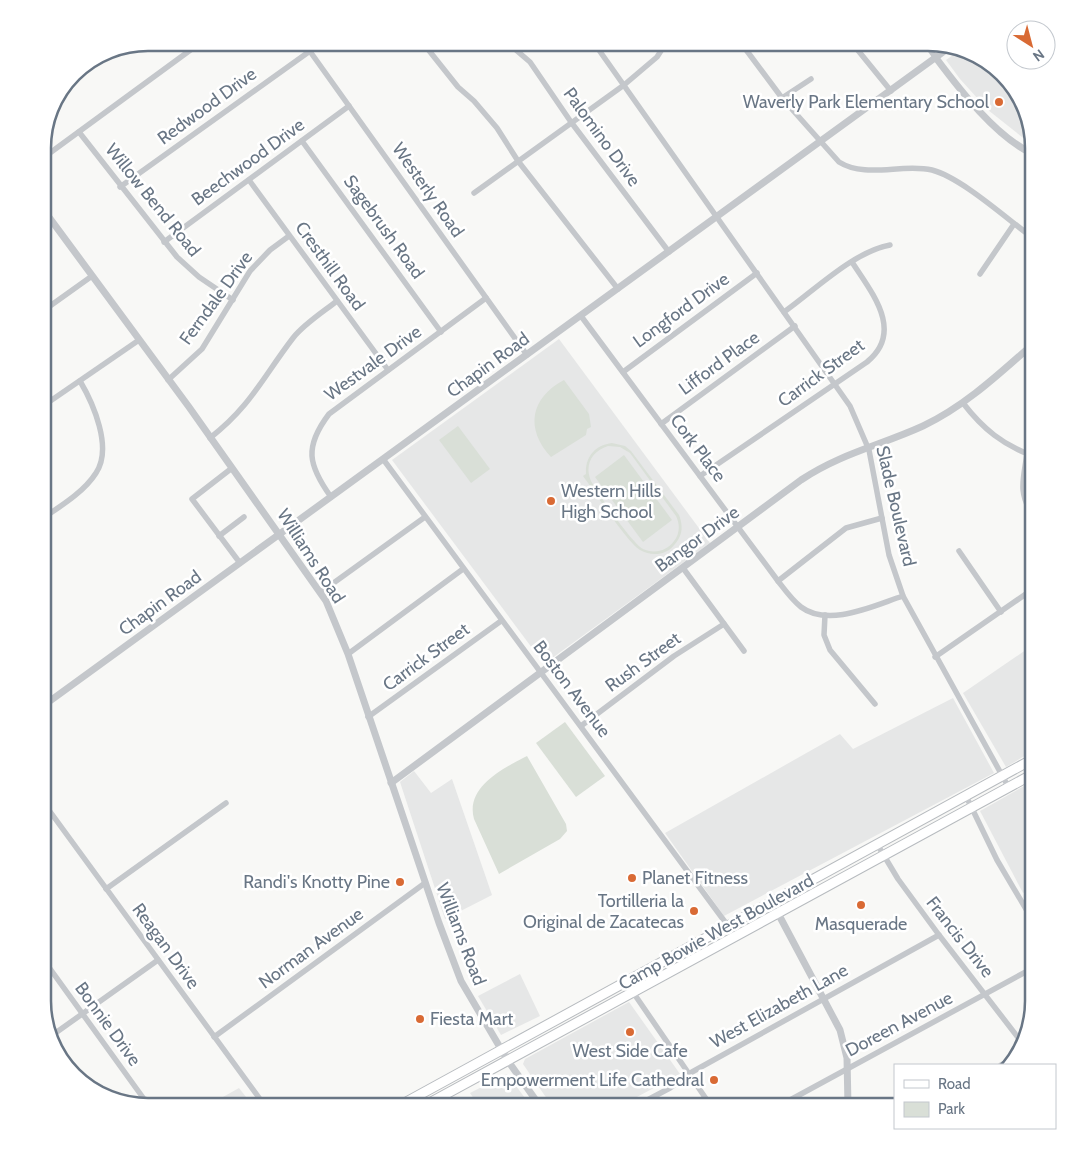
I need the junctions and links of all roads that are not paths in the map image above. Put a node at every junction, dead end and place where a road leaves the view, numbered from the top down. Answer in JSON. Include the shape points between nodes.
{"nodes":[{"id":1,"x":188,"y":51,"type":"edge"},
{"id":2,"x":310,"y":51,"type":"joint"},
{"id":3,"x":429,"y":51,"type":"edge"},
{"id":4,"x":517,"y":51,"type":"edge"},
{"id":5,"x":600,"y":51,"type":"edge"},
{"id":6,"x":661,"y":51,"type":"edge"},
{"id":7,"x":747,"y":51,"type":"edge"},
{"id":8,"x":858,"y":51,"type":"edge"},
{"id":9,"x":931,"y":51,"type":"edge"},
{"id":10,"x":943,"y":52,"type":"edge"},
{"id":11,"x":936,"y":58,"type":"junction"},
{"id":12,"x":811,"y":79,"type":"dead end"},
{"id":13,"x":624,"y":85,"type":"junction"},
{"id":14,"x":891,"y":91,"type":"junction"},
{"id":15,"x":782,"y":98,"type":"junction"},
{"id":16,"x":350,"y":106,"type":"junction"},
{"id":17,"x":571,"y":122,"type":"junction"},
{"id":18,"x":79,"y":132,"type":"junction"},
{"id":19,"x":302,"y":141,"type":"junction"},
{"id":20,"x":820,"y":141,"type":"junction"},
{"id":21,"x":1025,"y":148,"type":"edge"},
{"id":22,"x":51,"y":152,"type":"edge"},
{"id":23,"x":518,"y":161,"type":"junction"},
{"id":24,"x":249,"y":180,"type":"junction"},
{"id":25,"x":120,"y":187,"type":"junction"},
{"id":26,"x":474,"y":193,"type":"dead end"},
{"id":27,"x":719,"y":217,"type":"junction"},
{"id":28,"x":1014,"y":224,"type":"junction"},
{"id":29,"x":51,"y":226,"type":"edge"},
{"id":30,"x":1025,"y":232,"type":"edge"},
{"id":31,"x":289,"y":236,"type":"junction"},
{"id":32,"x":164,"y":242,"type":"junction"},
{"id":33,"x":890,"y":245,"type":"dead end"},
{"id":34,"x":669,"y":252,"type":"junction"},
{"id":35,"x":852,"y":262,"type":"junction"},
{"id":36,"x":757,"y":273,"type":"junction"},
{"id":37,"x":980,"y":274,"type":"dead end"},
{"id":38,"x":92,"y":276,"type":"junction"},
{"id":39,"x":618,"y":289,"type":"junction"},
{"id":40,"x":486,"y":298,"type":"junction"},
{"id":41,"x":233,"y":300,"type":"junction"},
{"id":42,"x":337,"y":301,"type":"junction"},
{"id":43,"x":51,"y":304,"type":"edge"},
{"id":44,"x":784,"y":312,"type":"junction"},
{"id":45,"x":582,"y":316,"type":"junction"},
{"id":46,"x":795,"y":326,"type":"junction"},
{"id":47,"x":441,"y":332,"type":"junction"},
{"id":48,"x":139,"y":340,"type":"junction"},
{"id":49,"x":1025,"y":351,"type":"edge"},
{"id":50,"x":527,"y":355,"type":"junction"},
{"id":51,"x":388,"y":370,"type":"junction"},
{"id":52,"x":623,"y":372,"type":"junction"},
{"id":53,"x":168,"y":380,"type":"junction"},
{"id":54,"x":80,"y":381,"type":"junction"},
{"id":55,"x":836,"y":384,"type":"junction"},
{"id":56,"x":51,"y":401,"type":"edge"},
{"id":57,"x":963,"y":403,"type":"junction"},
{"id":58,"x":661,"y":424,"type":"junction"},
{"id":59,"x":210,"y":438,"type":"junction"},
{"id":60,"x":868,"y":446,"type":"junction"},
{"id":61,"x":1025,"y":453,"type":"edge"},
{"id":62,"x":383,"y":459,"type":"junction"},
{"id":63,"x":1025,"y":462,"type":"edge"},
{"id":64,"x":232,"y":468,"type":"junction"},
{"id":65,"x":700,"y":476,"type":"junction"},
{"id":66,"x":331,"y":496,"type":"junction"},
{"id":67,"x":1025,"y":501,"type":"edge"},
{"id":68,"x":51,"y":512,"type":"edge"},
{"id":69,"x":244,"y":517,"type":"dead end"},
{"id":70,"x":426,"y":517,"type":"junction"},
{"id":71,"x":882,"y":518,"type":"junction"},
{"id":72,"x":738,"y":527,"type":"junction"},
{"id":73,"x":279,"y":534,"type":"junction"},
{"id":74,"x":219,"y":536,"type":"junction"},
{"id":75,"x":958,"y":551,"type":"dead end"},
{"id":76,"x":240,"y":563,"type":"junction"},
{"id":77,"x":683,"y":568,"type":"junction"},
{"id":78,"x":463,"y":569,"type":"junction"},
{"id":79,"x":778,"y":581,"type":"junction"},
{"id":80,"x":321,"y":592,"type":"junction"},
{"id":81,"x":1025,"y":595,"type":"edge"},
{"id":82,"x":903,"y":596,"type":"junction"},
{"id":83,"x":1001,"y":612,"type":"junction"},
{"id":84,"x":825,"y":615,"type":"junction"},
{"id":85,"x":501,"y":620,"type":"junction"},
{"id":86,"x":724,"y":624,"type":"junction"},
{"id":87,"x":744,"y":651,"type":"dead end"},
{"id":88,"x":348,"y":654,"type":"junction"},
{"id":89,"x":935,"y":657,"type":"junction"},
{"id":90,"x":541,"y":672,"type":"junction"},
{"id":91,"x":51,"y":700,"type":"edge"},
{"id":92,"x":874,"y":704,"type":"dead end"},
{"id":93,"x":368,"y":718,"type":"junction"},
{"id":94,"x":581,"y":726,"type":"junction"},
{"id":95,"x":1025,"y":764,"type":"edge"},
{"id":96,"x":1003,"y":776,"type":"junction"},
{"id":97,"x":1025,"y":779,"type":"edge"},
{"id":98,"x":391,"y":783,"type":"junction"},
{"id":99,"x":1009,"y":788,"type":"junction"},
{"id":100,"x":966,"y":796,"type":"junction"},
{"id":101,"x":226,"y":803,"type":"dead end"},
{"id":102,"x":972,"y":807,"type":"junction"},
{"id":103,"x":51,"y":814,"type":"edge"},
{"id":104,"x":877,"y":844,"type":"junction"},
{"id":105,"x":884,"y":856,"type":"junction"},
{"id":106,"x":425,"y":884,"type":"junction"},
{"id":107,"x":106,"y":889,"type":"junction"},
{"id":108,"x":772,"y":902,"type":"junction"},
{"id":109,"x":1025,"y":906,"type":"edge"},
{"id":110,"x":778,"y":913,"type":"junction"},
{"id":111,"x":728,"y":926,"type":"junction"},
{"id":112,"x":939,"y":935,"type":"junction"},
{"id":113,"x":733,"y":938,"type":"junction"},
{"id":114,"x":158,"y":960,"type":"junction"},
{"id":115,"x":51,"y":972,"type":"edge"},
{"id":116,"x":1025,"y":973,"type":"edge"},
{"id":117,"x":626,"y":982,"type":"junction"},
{"id":118,"x":632,"y":993,"type":"junction"},
{"id":119,"x":986,"y":995,"type":"junction"},
{"id":120,"x":825,"y":998,"type":"junction"},
{"id":121,"x":81,"y":1014,"type":"junction"},
{"id":122,"x":56,"y":1032,"type":"edge"},
{"id":123,"x":214,"y":1037,"type":"junction"},
{"id":124,"x":1018,"y":1037,"type":"edge"},
{"id":125,"x":502,"y":1049,"type":"junction"},
{"id":126,"x":508,"y":1061,"type":"junction"},
{"id":127,"x":848,"y":1068,"type":"junction"},
{"id":128,"x":688,"y":1075,"type":"junction"},
{"id":129,"x":143,"y":1098,"type":"edge"},
{"id":130,"x":259,"y":1098,"type":"edge"},
{"id":131,"x":415,"y":1098,"type":"edge"},
{"id":132,"x":439,"y":1098,"type":"edge"},
{"id":133,"x":534,"y":1098,"type":"edge"},
{"id":134,"x":649,"y":1098,"type":"edge"},
{"id":135,"x":705,"y":1098,"type":"edge"},
{"id":136,"x":794,"y":1098,"type":"edge"},
{"id":137,"x":848,"y":1098,"type":"edge"}],
"edges":[{"from":1,"to":18,"type":"street"},
{"from":2,"to":16,"type":"street","name":"Westerly Road"},
{"from":2,"to":25,"type":"street","name":"Redwood Drive"},
{"from":3,"to":23,"type":"street","via":[[497,128]]},
{"from":4,"to":17,"type":"street","name":"Palomino Drive","via":[[530,62]]},
{"from":5,"to":13,"type":"street","name":"Slade Boulevard"},
{"from":6,"to":13,"type":"street"},
{"from":7,"to":15,"type":"street"},
{"from":8,"to":14,"type":"street"},
{"from":9,"to":11,"type":"street"},
{"from":10,"to":11,"type":"street","name":"Chapin Road"},
{"from":11,"to":14,"type":"street","name":"Chapin Road"},
{"from":11,"to":21,"type":"street","via":[[974,106]]},
{"from":12,"to":15,"type":"street"},
{"from":13,"to":17,"type":"street"},
{"from":13,"to":27,"type":"street","name":"Slade Boulevard"},
{"from":14,"to":20,"type":"street","name":"Chapin Road"},
{"from":15,"to":20,"type":"street"},
{"from":16,"to":19,"type":"street","name":"Beechwood Drive"},
{"from":16,"to":40,"type":"street","name":"Westerly Road"},
{"from":17,"to":23,"type":"street"},
{"from":17,"to":34,"type":"street","name":"Palomino Drive"},
{"from":18,"to":22,"type":"street"},
{"from":18,"to":25,"type":"street","name":"Willow Bend Road"},
{"from":19,"to":24,"type":"street","name":"Beechwood Drive"},
{"from":19,"to":47,"type":"street","name":"Sagebrush Road"},
{"from":20,"to":27,"type":"street","name":"Chapin Road"},
{"from":20,"to":28,"type":"street","via":[[834,158],[852,169],[921,168],[943,174]]},
{"from":23,"to":26,"type":"street"},
{"from":23,"to":39,"type":"street"},
{"from":24,"to":31,"type":"street","name":"Cresthill Road"},
{"from":24,"to":32,"type":"street","name":"Beechwood Drive"},
{"from":25,"to":32,"type":"street","name":"Willow Bend Road"},
{"from":27,"to":34,"type":"street","name":"Chapin Road"},
{"from":27,"to":36,"type":"street","name":"Slade Boulevard"},
{"from":28,"to":30,"type":"street"},
{"from":28,"to":37,"type":"street"},
{"from":29,"to":38,"type":"street","name":"Williams Road"},
{"from":31,"to":41,"type":"street","name":"Ferndale Drive","via":[[250,271]]},
{"from":31,"to":42,"type":"street","name":"Cresthill Road"},
{"from":32,"to":41,"type":"street","name":"Willow Bend Road","via":[[199,277]]},
{"from":33,"to":35,"type":"street","via":[[869,251]]},
{"from":34,"to":39,"type":"street","name":"Chapin Road"},
{"from":35,"to":44,"type":"street"},
{"from":35,"to":55,"type":"street","name":"Carrick Street","via":[[883,313],[883,337],[872,358]]},
{"from":36,"to":44,"type":"street","name":"Slade Boulevard"},
{"from":36,"to":52,"type":"street","name":"Longford Drive"},
{"from":38,"to":43,"type":"street"},
{"from":38,"to":48,"type":"street","name":"Williams Road"},
{"from":39,"to":45,"type":"street","name":"Chapin Road"},
{"from":40,"to":47,"type":"street","name":"Westvale Drive"},
{"from":40,"to":50,"type":"street","name":"Westerly Road"},
{"from":41,"to":53,"type":"street","name":"Ferndale Drive","via":[[202,348]]},
{"from":42,"to":51,"type":"street","name":"Cresthill Road"},
{"from":42,"to":59,"type":"street","via":[[294,337],[254,396],[233,420]]},
{"from":44,"to":46,"type":"street","name":"Slade Boulevard"},
{"from":45,"to":50,"type":"street","name":"Chapin Road"},
{"from":45,"to":52,"type":"street","name":"Cork Place"},
{"from":46,"to":55,"type":"street","name":"Slade Boulevard"},
{"from":46,"to":58,"type":"street","name":"Lifford Place"},
{"from":47,"to":51,"type":"street","name":"Westvale Drive"},
{"from":48,"to":53,"type":"street","name":"Williams Road"},
{"from":48,"to":54,"type":"street"},
{"from":49,"to":57,"type":"street","name":"Bangor Drive"},
{"from":50,"to":62,"type":"street","name":"Chapin Road"},
{"from":51,"to":66,"type":"street","name":"Westvale Drive","via":[[329,414],[314,438],[311,464]]},
{"from":52,"to":58,"type":"street","name":"Cork Place"},
{"from":53,"to":59,"type":"street","name":"Williams Road"},
{"from":54,"to":56,"type":"street"},
{"from":54,"to":68,"type":"street","via":[[96,416],[102,443],[100,465],[79,491]]},
{"from":55,"to":60,"type":"street","name":"Slade Boulevard"},
{"from":55,"to":65,"type":"street","name":"Carrick Street"},
{"from":57,"to":60,"type":"street","name":"Bangor Drive","via":[[923,426]]},
{"from":57,"to":61,"type":"street","via":[[994,437]]},
{"from":58,"to":65,"type":"street","name":"Cork Place"},
{"from":59,"to":64,"type":"street","name":"Williams Road"},
{"from":60,"to":71,"type":"street","name":"Slade Boulevard"},
{"from":60,"to":72,"type":"street","name":"Bangor Drive","via":[[820,467]]},
{"from":62,"to":66,"type":"street","name":"Chapin Road"},
{"from":62,"to":70,"type":"street","name":"Boston Avenue"},
{"from":63,"to":67,"type":"street","via":[[1022,486]]},
{"from":64,"to":73,"type":"street","name":"Williams Road"},
{"from":64,"to":74,"type":"street","via":[[192,499]]},
{"from":65,"to":72,"type":"street","name":"Cork Place"},
{"from":66,"to":73,"type":"street","name":"Chapin Road"},
{"from":69,"to":74,"type":"street"},
{"from":70,"to":78,"type":"street","name":"Boston Avenue"},
{"from":70,"to":80,"type":"street"},
{"from":71,"to":79,"type":"street","via":[[846,528]]},
{"from":71,"to":82,"type":"street","name":"Slade Boulevard","via":[[889,555]]},
{"from":72,"to":77,"type":"street","name":"Bangor Drive"},
{"from":72,"to":79,"type":"street","name":"Cork Place"},
{"from":73,"to":76,"type":"street","name":"Chapin Road"},
{"from":73,"to":80,"type":"street","name":"Williams Road"},
{"from":74,"to":76,"type":"street"},
{"from":75,"to":83,"type":"street"},
{"from":76,"to":91,"type":"street","name":"Chapin Road"},
{"from":77,"to":86,"type":"street"},
{"from":77,"to":90,"type":"street","name":"Bangor Drive"},
{"from":78,"to":85,"type":"street","name":"Boston Avenue"},
{"from":78,"to":88,"type":"street"},
{"from":79,"to":84,"type":"street","name":"Cork Place","via":[[801,607]]},
{"from":80,"to":88,"type":"street","name":"Williams Road"},
{"from":81,"to":83,"type":"street"},
{"from":82,"to":84,"type":"street","name":"Cork Place","via":[[849,613]]},
{"from":82,"to":89,"type":"street","name":"Slade Boulevard"},
{"from":83,"to":89,"type":"street"},
{"from":84,"to":92,"type":"street","via":[[826,642]]},
{"from":85,"to":90,"type":"street","name":"Boston Avenue"},
{"from":85,"to":93,"type":"street","name":"Carrick Street"},
{"from":86,"to":87,"type":"street"},
{"from":86,"to":94,"type":"street","name":"Rush Street","via":[[674,656]]},
{"from":88,"to":93,"type":"street","name":"Williams Road"},
{"from":89,"to":96,"type":"street","name":"Slade Boulevard"},
{"from":90,"to":94,"type":"street","name":"Boston Avenue"},
{"from":90,"to":98,"type":"street","name":"Bangor Drive"},
{"from":93,"to":98,"type":"street","name":"Williams Road"},
{"from":94,"to":111,"type":"street","name":"Boston Avenue"},
{"from":95,"to":96,"type":"main road","name":"Camp Bowie West Boulevard"},
{"from":96,"to":99,"type":"street","name":"Slade Boulevard"},
{"from":96,"to":100,"type":"main road","name":"Camp Bowie West Boulevard"},
{"from":97,"to":99,"type":"main road","name":"Camp Bowie West Boulevard"},
{"from":98,"to":106,"type":"street","name":"Williams Road"},
{"from":99,"to":102,"type":"main road","name":"Camp Bowie West Boulevard"},
{"from":100,"to":102,"type":"street"},
{"from":100,"to":104,"type":"main road","name":"Camp Bowie West Boulevard"},
{"from":101,"to":107,"type":"street"},
{"from":102,"to":105,"type":"main road","name":"Camp Bowie West Boulevard"},
{"from":102,"to":109,"type":"street","via":[[997,860]]},
{"from":103,"to":107,"type":"street","name":"Reagan Drive"},
{"from":104,"to":105,"type":"street","name":"Francis Drive"},
{"from":104,"to":108,"type":"main road","name":"Camp Bowie West Boulevard"},
{"from":105,"to":110,"type":"main road","name":"Camp Bowie West Boulevard"},
{"from":105,"to":112,"type":"street","name":"Francis Drive"},
{"from":106,"to":123,"type":"street","name":"Norman Avenue"},
{"from":106,"to":125,"type":"street","name":"Williams Road","via":[[461,981]]},
{"from":107,"to":114,"type":"street","name":"Reagan Drive"},
{"from":108,"to":110,"type":"street"},
{"from":108,"to":111,"type":"main road","name":"Camp Bowie West Boulevard"},
{"from":110,"to":113,"type":"main road","name":"Camp Bowie West Boulevard"},
{"from":110,"to":120,"type":"street"},
{"from":111,"to":113,"type":"street","name":"Boston Avenue"},
{"from":111,"to":117,"type":"main road","name":"Camp Bowie West Boulevard"},
{"from":112,"to":119,"type":"street","name":"Francis Drive"},
{"from":112,"to":120,"type":"street","name":"West Elizabeth Lane"},
{"from":113,"to":118,"type":"main road","name":"Camp Bowie West Boulevard"},
{"from":114,"to":121,"type":"street"},
{"from":114,"to":123,"type":"street","name":"Reagan Drive"},
{"from":115,"to":121,"type":"street","name":"Bonnie Drive"},
{"from":116,"to":119,"type":"street","name":"Doreen Avenue"},
{"from":117,"to":118,"type":"street"},
{"from":117,"to":125,"type":"main road","name":"Camp Bowie West Boulevard"},
{"from":118,"to":126,"type":"main road","name":"Camp Bowie West Boulevard"},
{"from":118,"to":128,"type":"street"},
{"from":119,"to":124,"type":"street","name":"Francis Drive"},
{"from":119,"to":127,"type":"street","name":"Doreen Avenue"},
{"from":120,"to":127,"type":"street","via":[[843,1037]]},
{"from":120,"to":128,"type":"street","name":"West Elizabeth Lane"},
{"from":121,"to":122,"type":"street"},
{"from":121,"to":129,"type":"street","name":"Bonnie Drive"},
{"from":123,"to":130,"type":"street","name":"Reagan Drive"},
{"from":125,"to":126,"type":"street","name":"Williams Road"},
{"from":125,"to":131,"type":"main road","name":"Camp Bowie West Boulevard"},
{"from":126,"to":132,"type":"main road","name":"Camp Bowie West Boulevard"},
{"from":126,"to":133,"type":"street","name":"Williams Road"},
{"from":127,"to":136,"type":"street","name":"Doreen Avenue"},
{"from":127,"to":137,"type":"street"},
{"from":128,"to":134,"type":"street","name":"West Elizabeth Lane"},
{"from":128,"to":135,"type":"street"}]}
